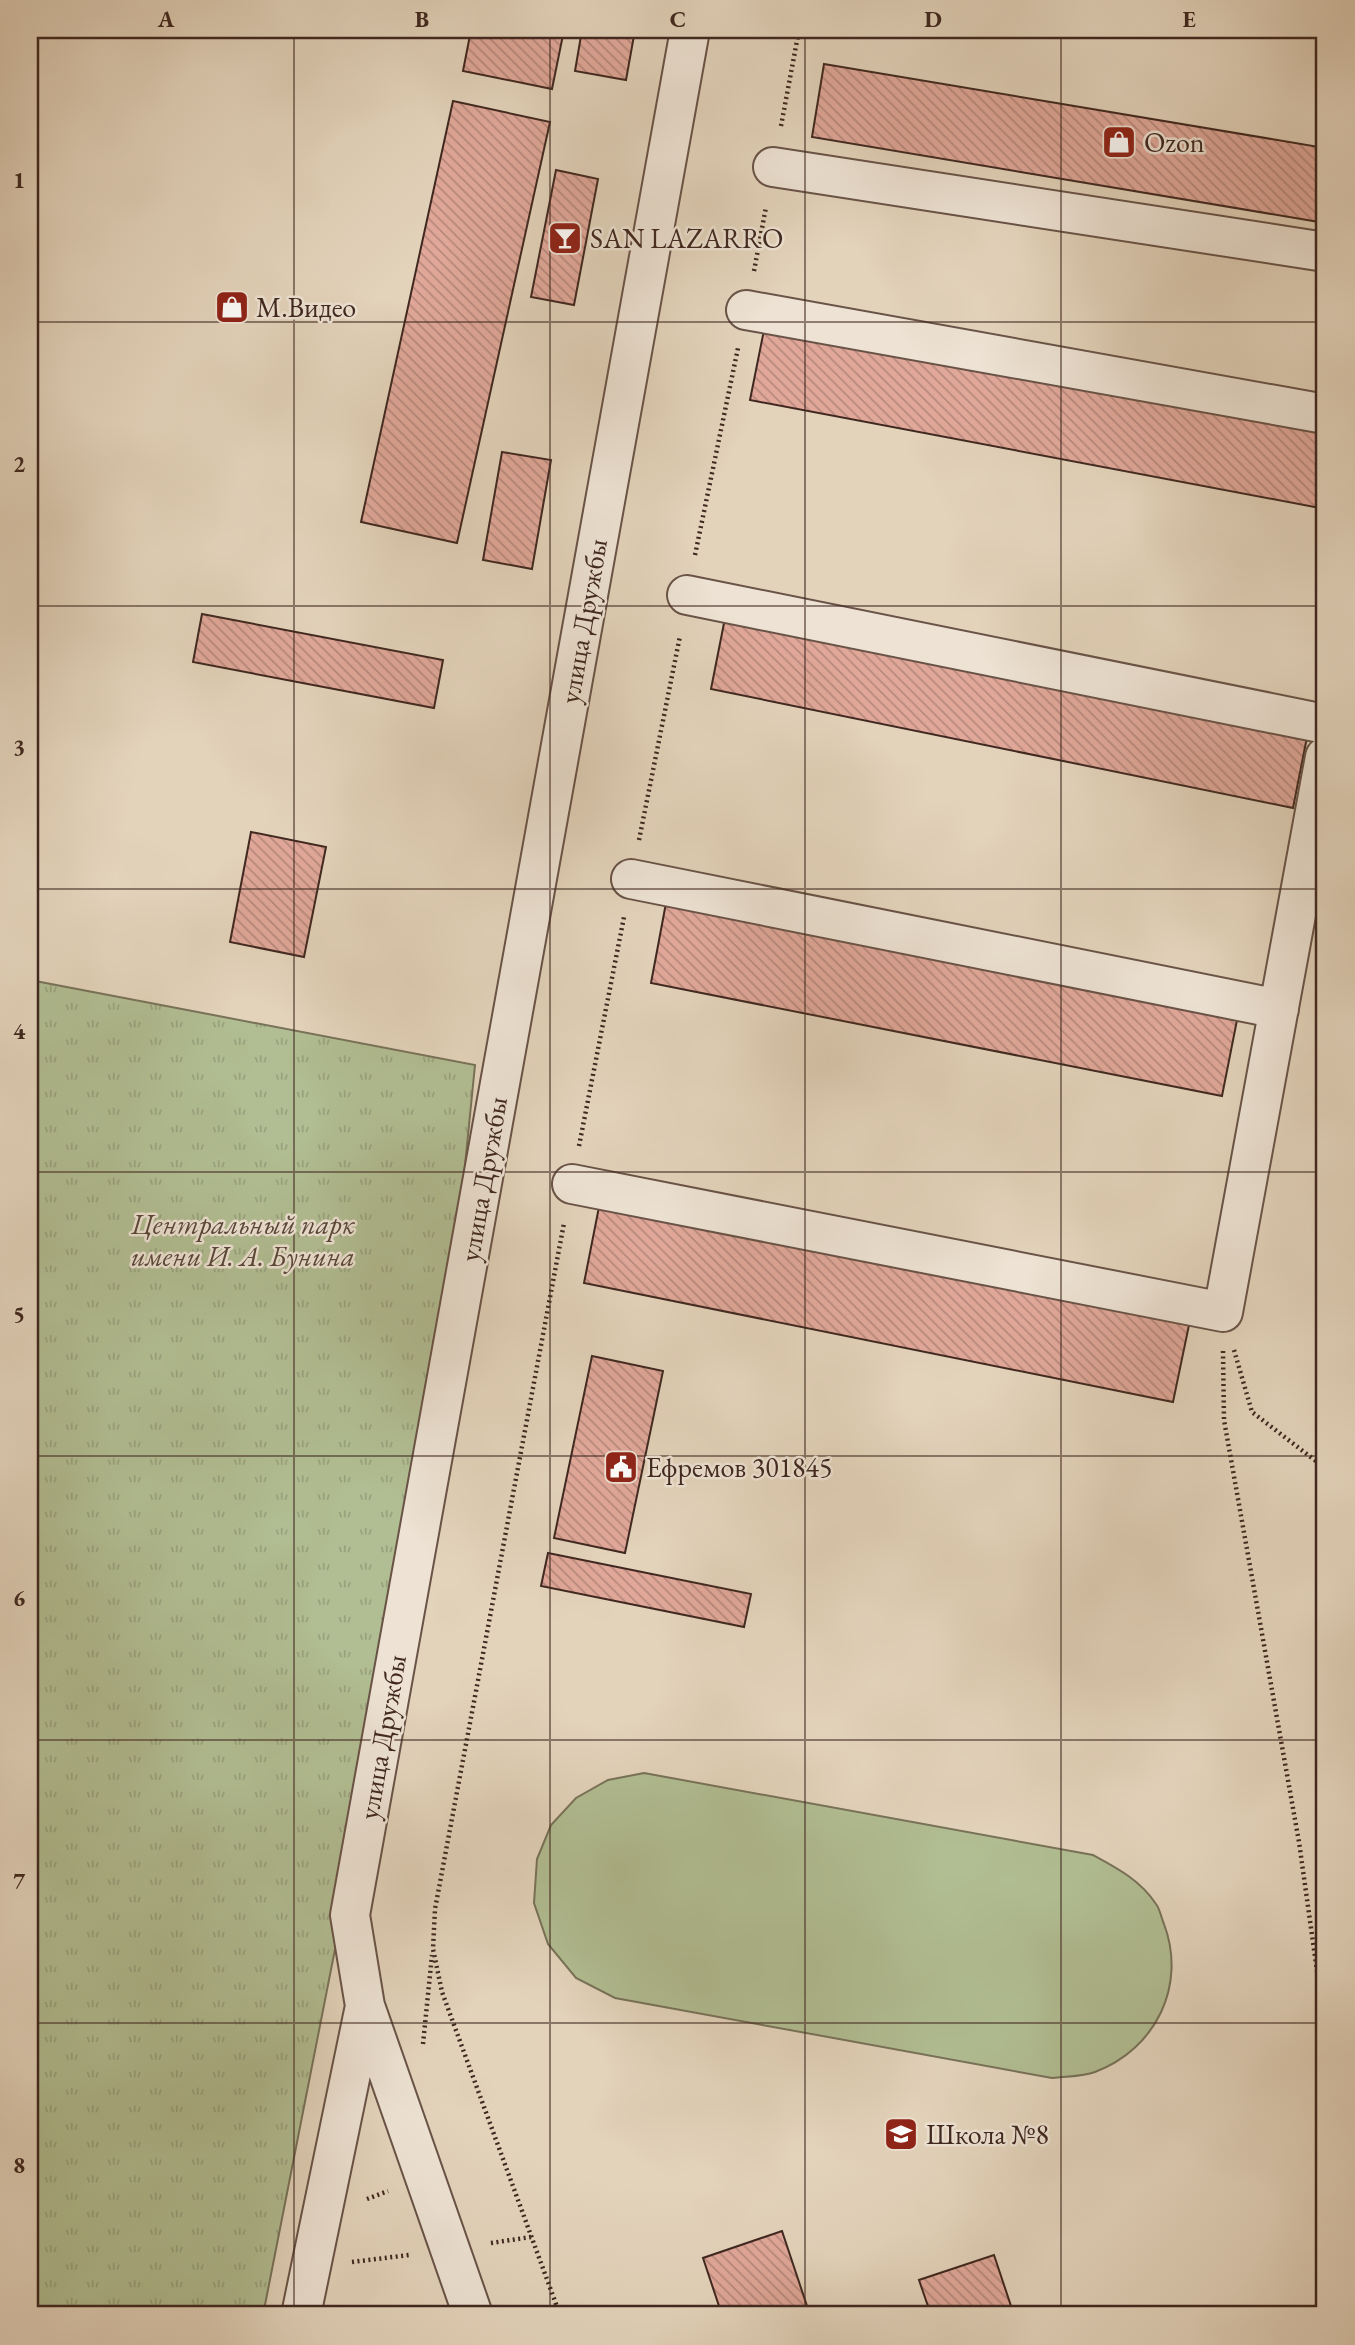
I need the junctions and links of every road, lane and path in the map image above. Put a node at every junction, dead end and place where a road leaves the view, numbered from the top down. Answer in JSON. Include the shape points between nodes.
{"nodes":[{"id":1,"x":690,"y":30,"type":"edge"},
{"id":2,"x":799,"y":30,"type":"edge"},
{"id":3,"x":774,"y":167,"type":"junction"},
{"id":4,"x":1325,"y":252,"type":"edge"},
{"id":5,"x":746,"y":310,"type":"junction"},
{"id":6,"x":1325,"y":414,"type":"edge"},
{"id":7,"x":687,"y":595,"type":"junction"},
{"id":8,"x":1325,"y":724,"type":"edge"},
{"id":9,"x":1325,"y":757,"type":"edge"},
{"id":10,"x":631,"y":879,"type":"junction"},
{"id":11,"x":1279,"y":1009,"type":"junction"},
{"id":12,"x":572,"y":1184,"type":"junction"},
{"id":13,"x":1223,"y":1312,"type":"junction"},
{"id":14,"x":1325,"y":1468,"type":"edge"},
{"id":15,"x":365,"y":2006,"type":"junction"},
{"id":16,"x":1325,"y":2028,"type":"edge"},
{"id":17,"x":301,"y":2315,"type":"edge"},
{"id":18,"x":473,"y":2315,"type":"edge"},
{"id":19,"x":560,"y":2315,"type":"edge"}],
"edges":[{"from":1,"to":15,"type":"street","name":"улица Дружбы","via":[[350,1915]]},
{"from":2,"to":3,"type":"path"},
{"from":3,"to":4,"type":"street"},
{"from":3,"to":5,"type":"path"},
{"from":5,"to":6,"type":"street"},
{"from":5,"to":7,"type":"path"},
{"from":7,"to":8,"type":"street"},
{"from":7,"to":10,"type":"path"},
{"from":9,"to":11,"type":"street"},
{"from":10,"to":11,"type":"street"},
{"from":10,"to":12,"type":"path"},
{"from":11,"to":13,"type":"street"},
{"from":12,"to":13,"type":"street"},
{"from":12,"to":19,"type":"path","via":[[435,1909],[433,1949],[442,1992]]},
{"from":13,"to":14,"type":"path","via":[[1252,1412]]},
{"from":13,"to":16,"type":"path","via":[[1224,1420],[1299,1842]]},
{"from":15,"to":17,"type":"street"},
{"from":15,"to":18,"type":"street","name":"улица Дружбы"}]}
